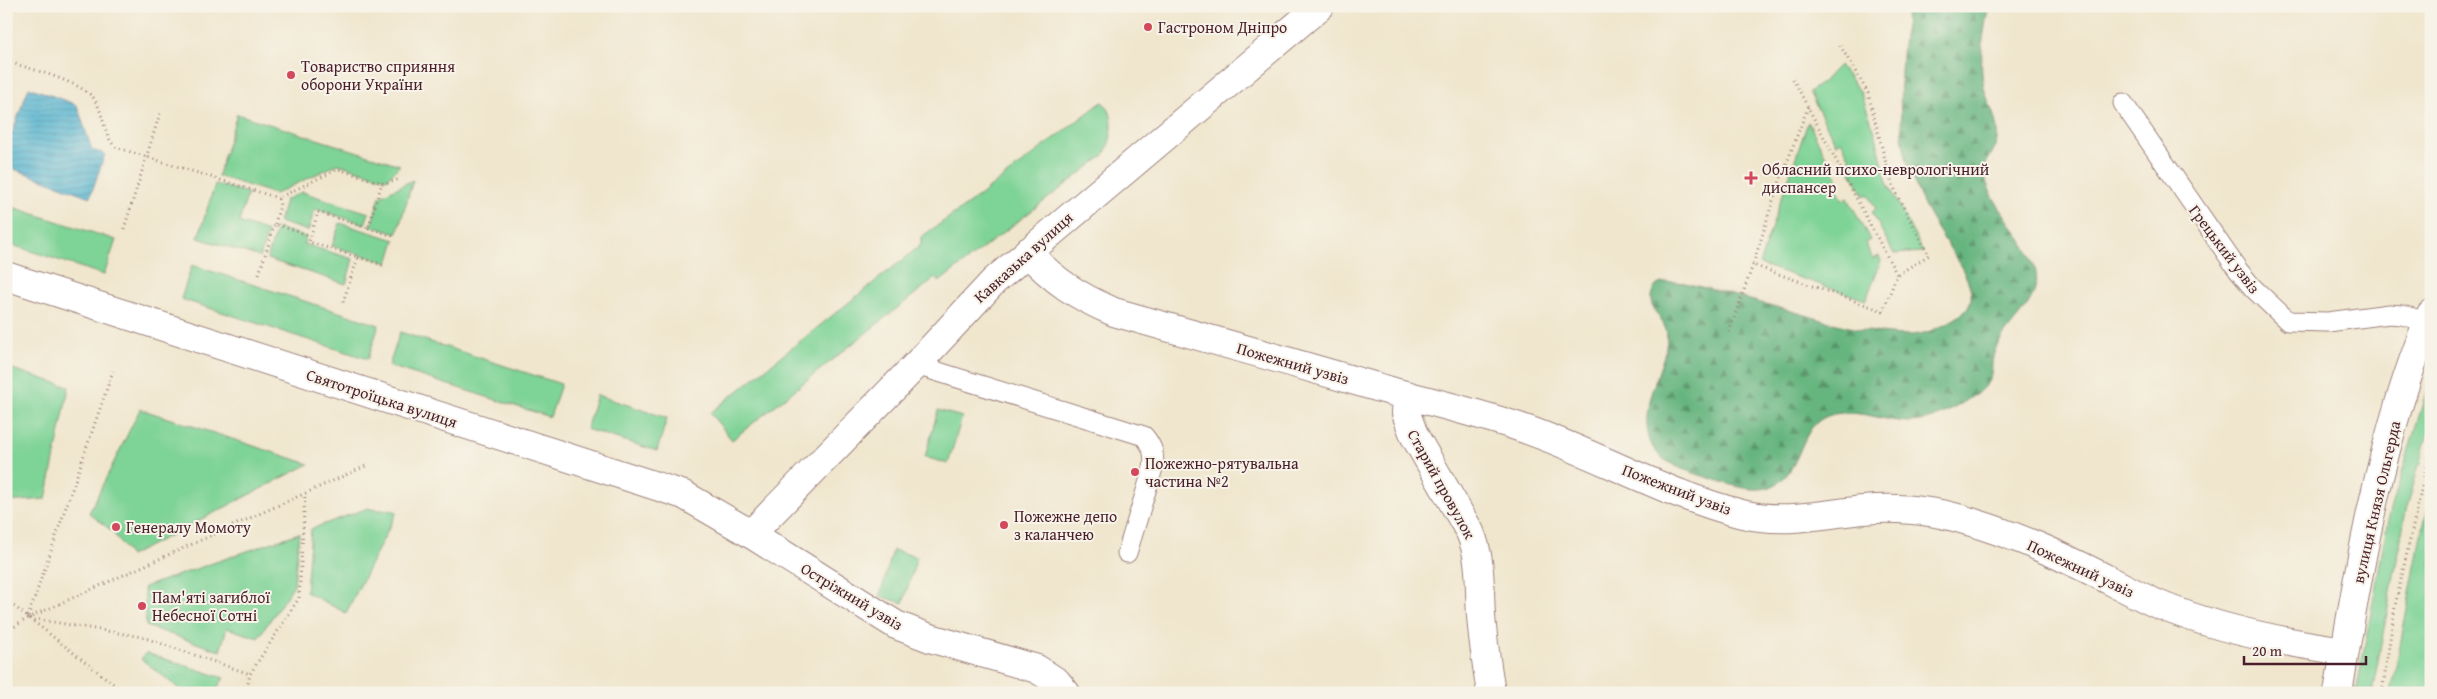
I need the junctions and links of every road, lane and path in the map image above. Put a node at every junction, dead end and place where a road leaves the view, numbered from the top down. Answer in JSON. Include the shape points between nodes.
{"nodes":[{"id":1,"x":1320,"y":6,"type":"edge"},
{"id":2,"x":1838,"y":42,"type":"dead end"},
{"id":3,"x":6,"y":60,"type":"edge"},
{"id":4,"x":1793,"y":78,"type":"dead end"},
{"id":5,"x":2122,"y":103,"type":"dead end"},
{"id":6,"x":1808,"y":107,"type":"junction"},
{"id":7,"x":161,"y":110,"type":"dead end"},
{"id":8,"x":146,"y":157,"type":"junction"},
{"id":9,"x":400,"y":180,"type":"dead end"},
{"id":10,"x":382,"y":183,"type":"junction"},
{"id":11,"x":278,"y":198,"type":"junction"},
{"id":12,"x":275,"y":224,"type":"junction"},
{"id":13,"x":368,"y":228,"type":"junction"},
{"id":14,"x":124,"y":229,"type":"dead end"},
{"id":15,"x":311,"y":236,"type":"junction"},
{"id":16,"x":393,"y":236,"type":"dead end"},
{"id":17,"x":1027,"y":252,"type":"junction"},
{"id":18,"x":358,"y":257,"type":"junction"},
{"id":19,"x":384,"y":265,"type":"dead end"},
{"id":20,"x":1753,"y":265,"type":"junction"},
{"id":21,"x":259,"y":274,"type":"dead end"},
{"id":22,"x":6,"y":276,"type":"edge"},
{"id":23,"x":1897,"y":276,"type":"junction"},
{"id":24,"x":344,"y":302,"type":"dead end"},
{"id":25,"x":2429,"y":318,"type":"edge"},
{"id":26,"x":1729,"y":332,"type":"dead end"},
{"id":27,"x":916,"y":365,"type":"junction"},
{"id":28,"x":112,"y":371,"type":"dead end"},
{"id":29,"x":1407,"y":395,"type":"junction"},
{"id":30,"x":2431,"y":447,"type":"edge"},
{"id":31,"x":368,"y":465,"type":"dead end"},
{"id":32,"x":305,"y":493,"type":"junction"},
{"id":33,"x":751,"y":534,"type":"junction"},
{"id":34,"x":1127,"y":553,"type":"dead end"},
{"id":35,"x":6,"y":600,"type":"edge"},
{"id":36,"x":28,"y":618,"type":"junction"},
{"id":37,"x":6,"y":632,"type":"edge"},
{"id":38,"x":2344,"y":651,"type":"junction"},
{"id":39,"x":250,"y":674,"type":"junction"},
{"id":40,"x":125,"y":693,"type":"edge"},
{"id":41,"x":246,"y":693,"type":"edge"},
{"id":42,"x":1066,"y":693,"type":"edge"},
{"id":43,"x":1491,"y":693,"type":"edge"},
{"id":44,"x":2338,"y":693,"type":"edge"},
{"id":45,"x":2382,"y":693,"type":"edge"}],
"edges":[{"from":1,"to":17,"type":"street","name":"Кавказька вулиця"},
{"from":2,"to":23,"type":"path","via":[[1868,93],[1889,175],[1929,255]]},
{"from":3,"to":8,"type":"path","via":[[85,90],[96,103],[110,141],[116,147]]},
{"from":4,"to":6,"type":"path"},
{"from":5,"to":25,"type":"lane","name":"Грецький узвіз","via":[[2238,270],[2288,320],[2328,322],[2389,314]]},
{"from":6,"to":20,"type":"path","via":[[1775,194]]},
{"from":6,"to":23,"type":"path"},
{"from":7,"to":8,"type":"path"},
{"from":8,"to":11,"type":"path"},
{"from":8,"to":14,"type":"path"},
{"from":9,"to":10,"type":"path"},
{"from":10,"to":11,"type":"path","via":[[338,169]]},
{"from":10,"to":13,"type":"path"},
{"from":11,"to":12,"type":"path","via":[[280,205]]},
{"from":12,"to":15,"type":"path"},
{"from":12,"to":21,"type":"path"},
{"from":13,"to":15,"type":"path","via":[[318,212]]},
{"from":13,"to":16,"type":"path"},
{"from":15,"to":18,"type":"path","via":[[309,242]]},
{"from":17,"to":27,"type":"street","name":"Кавказька вулиця","via":[[970,305]]},
{"from":17,"to":29,"type":"street","name":"Пожежний узвіз","via":[[1048,275],[1114,312]]},
{"from":18,"to":19,"type":"path"},
{"from":18,"to":24,"type":"path"},
{"from":20,"to":23,"type":"path","via":[[1883,310]]},
{"from":20,"to":26,"type":"path"},
{"from":22,"to":33,"type":"street","name":"Святотроїцька вулиця","via":[[667,489],[700,503]]},
{"from":25,"to":38,"type":"street","name":"вулиця Князя Ольгерда","via":[[2387,450],[2362,551]]},
{"from":27,"to":33,"type":"street","name":"Кавказька вулиця"},
{"from":27,"to":34,"type":"lane","via":[[1144,436],[1152,445],[1153,468]]},
{"from":28,"to":36,"type":"path"},
{"from":29,"to":38,"type":"street","name":"Пожежний узвіз","via":[[1540,434],[1589,452],[1667,488],[1745,514],[1785,519],[1813,518],[1876,509],[1952,517],[2003,532],[2192,617],[2266,638]]},
{"from":29,"to":43,"type":"street","name":"Старий провулок","via":[[1406,413],[1414,435],[1475,544]]},
{"from":30,"to":45,"type":"path","via":[[2395,606]]},
{"from":31,"to":32,"type":"path"},
{"from":32,"to":36,"type":"path"},
{"from":32,"to":39,"type":"path","via":[[299,598]]},
{"from":33,"to":42,"type":"street","name":"Остріжний узвіз","via":[[896,625],[1037,669],[1057,682]]},
{"from":35,"to":36,"type":"path"},
{"from":36,"to":37,"type":"path"},
{"from":36,"to":39,"type":"path","via":[[142,637]]},
{"from":36,"to":40,"type":"path"},
{"from":38,"to":44,"type":"street","name":"вулиця Князя Ольгерда"},
{"from":39,"to":41,"type":"path"}]}
